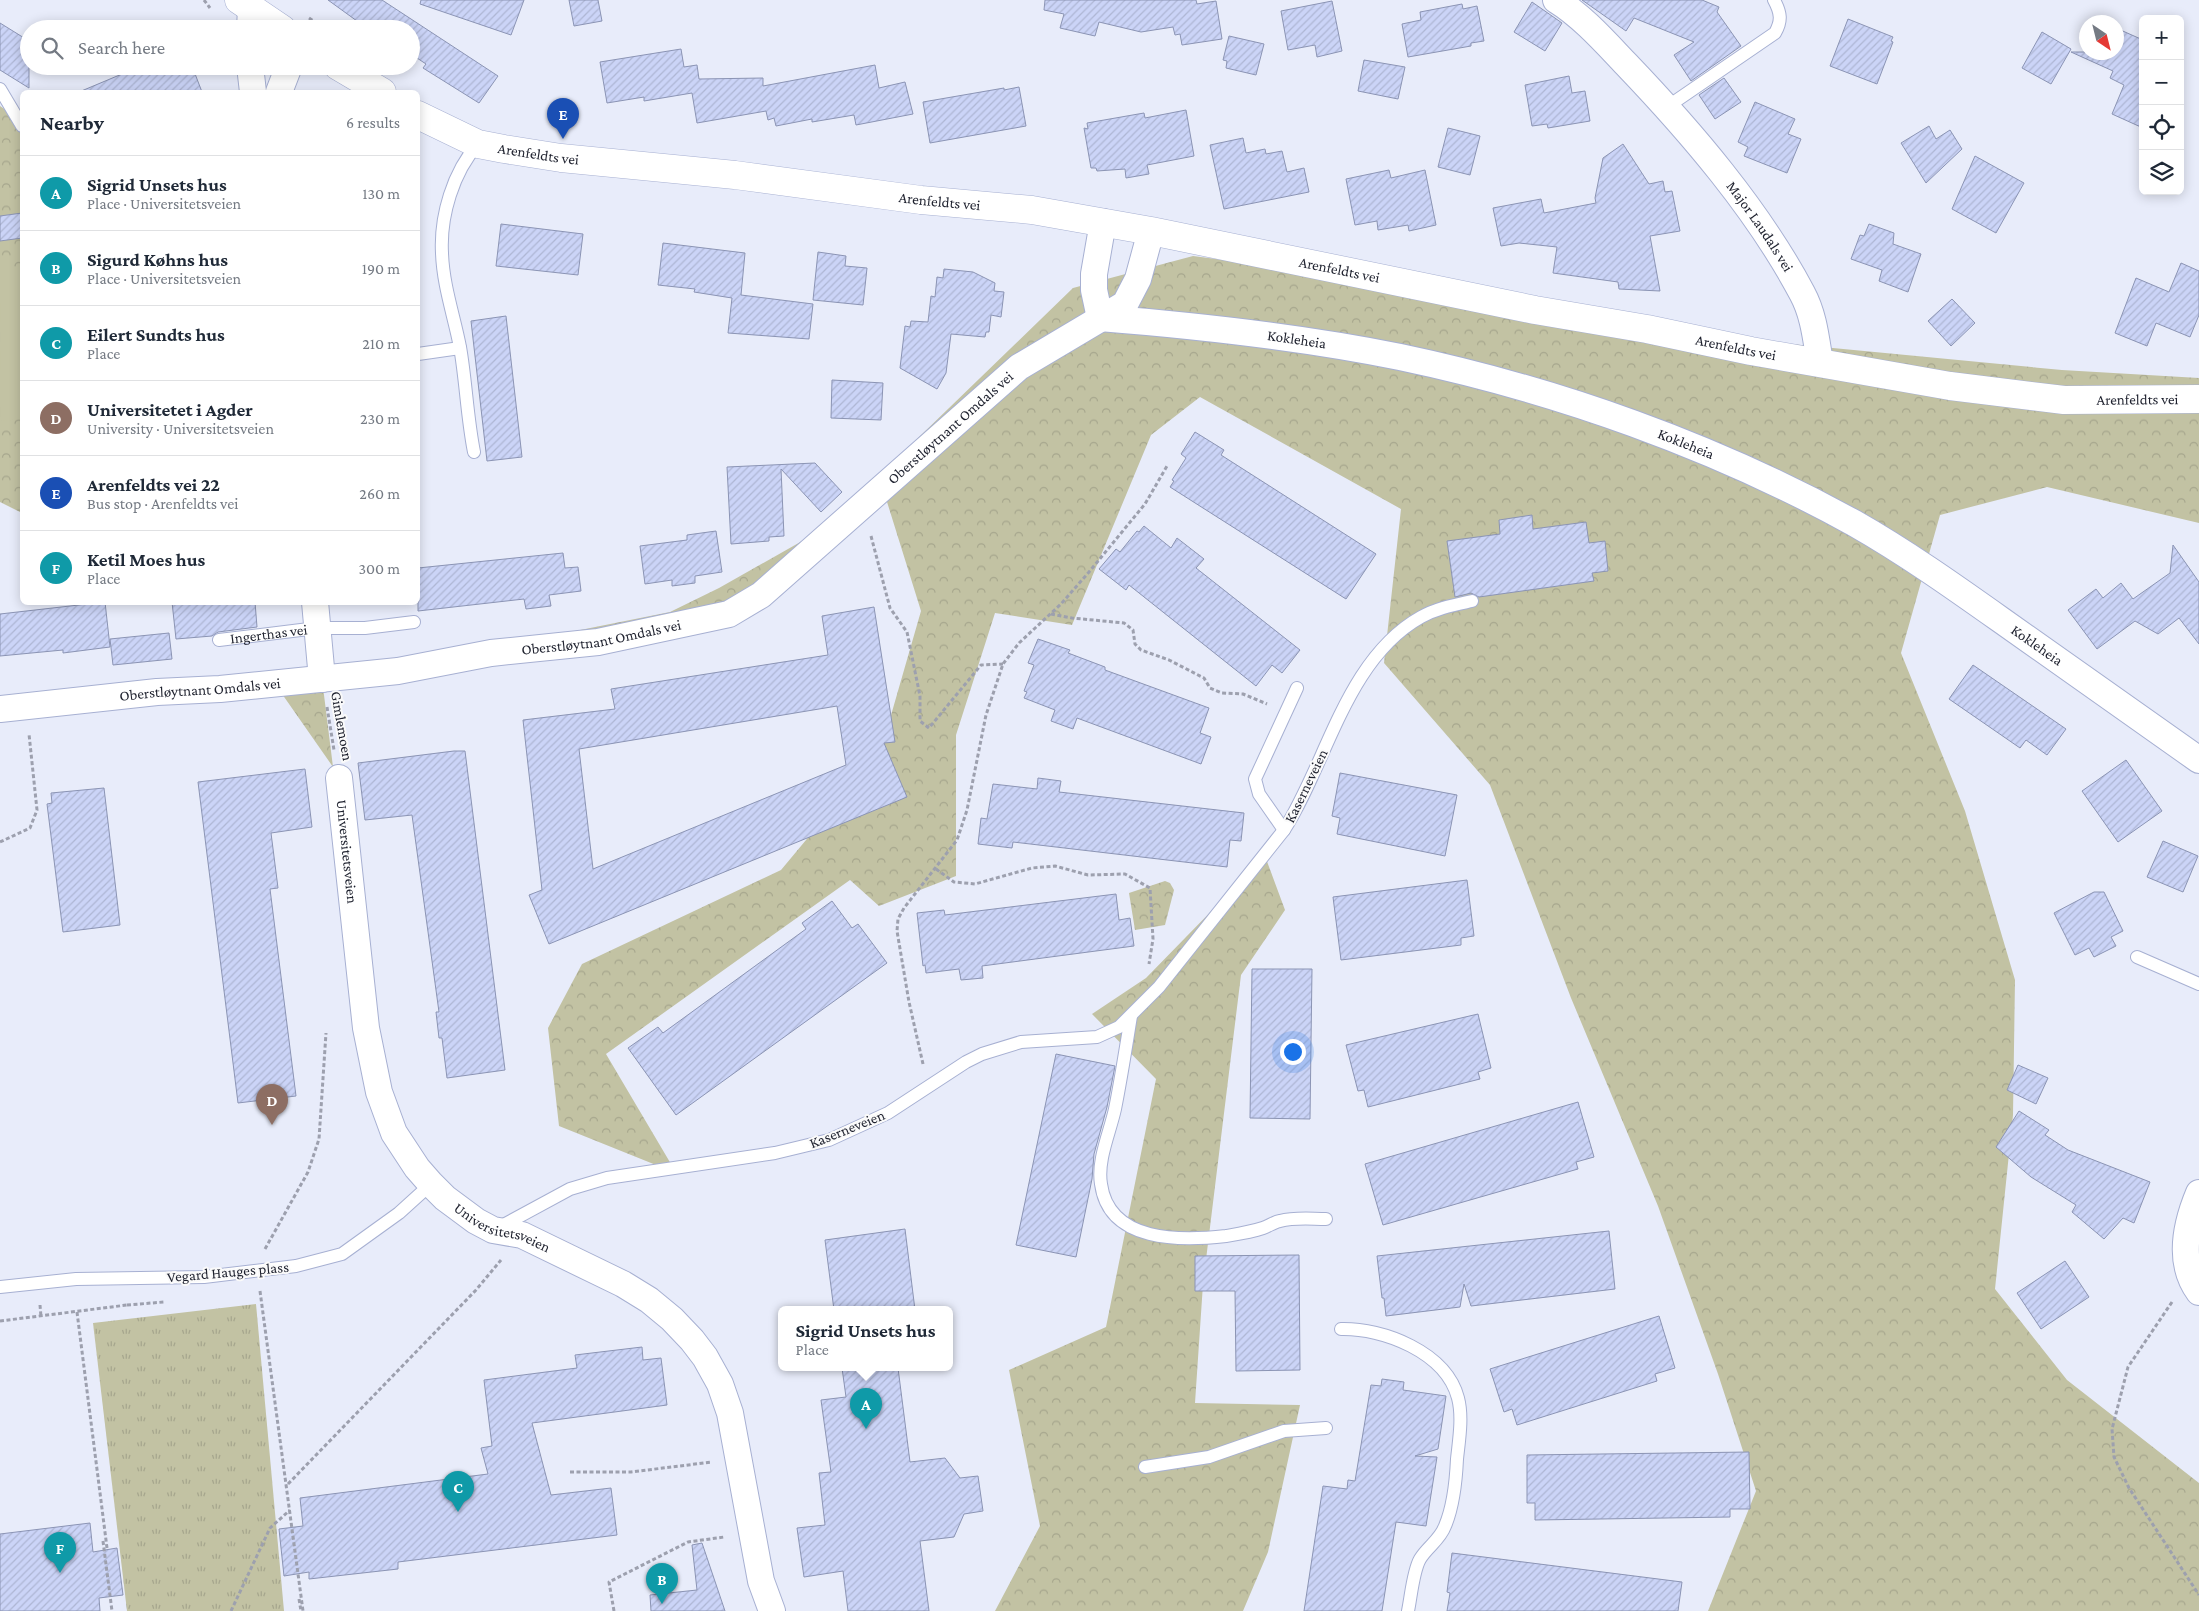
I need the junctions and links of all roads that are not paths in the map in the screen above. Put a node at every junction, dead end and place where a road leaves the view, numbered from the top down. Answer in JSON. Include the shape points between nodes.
{"nodes":[{"id":1,"x":1556,"y":0,"type":"edge"},
{"id":2,"x":1774,"y":0,"type":"edge"},
{"id":3,"x":247,"y":12,"type":"edge"},
{"id":4,"x":263,"y":20,"type":"edge"},
{"id":5,"x":251,"y":75,"type":"edge"},
{"id":6,"x":285,"y":75,"type":"edge"},
{"id":7,"x":353,"y":75,"type":"edge"},
{"id":8,"x":0,"y":89,"type":"edge"},
{"id":9,"x":253,"y":90,"type":"edge"},
{"id":10,"x":279,"y":90,"type":"edge"},
{"id":11,"x":379,"y":90,"type":"edge"},
{"id":12,"x":1667,"y":107,"type":"junction"},
{"id":13,"x":420,"y":116,"type":"edge"},
{"id":14,"x":20,"y":123,"type":"edge"},
{"id":15,"x":478,"y":144,"type":"junction"},
{"id":16,"x":1103,"y":222,"type":"junction"},
{"id":17,"x":1151,"y":231,"type":"junction"},
{"id":18,"x":1100,"y":318,"type":"junction"},
{"id":19,"x":460,"y":348,"type":"junction"},
{"id":20,"x":420,"y":354,"type":"edge"},
{"id":21,"x":1820,"y":363,"type":"junction"},
{"id":22,"x":2199,"y":399,"type":"edge"},
{"id":23,"x":474,"y":452,"type":"dead end"},
{"id":24,"x":1472,"y":601,"type":"dead end"},
{"id":25,"x":315,"y":605,"type":"edge"},
{"id":26,"x":414,"y":622,"type":"dead end"},
{"id":27,"x":318,"y":628,"type":"junction"},
{"id":28,"x":220,"y":640,"type":"dead end"},
{"id":29,"x":322,"y":679,"type":"junction"},
{"id":30,"x":1297,"y":688,"type":"dead end"},
{"id":31,"x":0,"y":709,"type":"edge"},
{"id":32,"x":2199,"y":760,"type":"edge"},
{"id":33,"x":339,"y":778,"type":"road end"},
{"id":34,"x":1284,"y":830,"type":"junction"},
{"id":35,"x":2137,"y":957,"type":"dead end"},
{"id":36,"x":2199,"y":984,"type":"edge"},
{"id":37,"x":1131,"y":1016,"type":"junction"},
{"id":38,"x":431,"y":1184,"type":"junction"},
{"id":39,"x":2199,"y":1193,"type":"edge"},
{"id":40,"x":1326,"y":1219,"type":"dead end"},
{"id":41,"x":493,"y":1230,"type":"junction"},
{"id":42,"x":2195,"y":1286,"type":"edge"},
{"id":43,"x":0,"y":1287,"type":"edge"},
{"id":44,"x":1341,"y":1329,"type":"dead end"},
{"id":45,"x":1326,"y":1428,"type":"dead end"},
{"id":46,"x":1145,"y":1467,"type":"dead end"},
{"id":47,"x":772,"y":1611,"type":"edge"},
{"id":48,"x":1408,"y":1611,"type":"edge"}],
"edges":[{"from":1,"to":12,"type":"street","name":"Major Laudals vei","via":[[1604,42]]},
{"from":2,"to":12,"type":"lane","via":[[1781,18],[1775,33]]},
{"from":3,"to":4,"type":"street"},
{"from":5,"to":9,"type":"street"},
{"from":6,"to":10,"type":"street"},
{"from":7,"to":11,"type":"street"},
{"from":8,"to":14,"type":"lane"},
{"from":12,"to":21,"type":"street","name":"Major Laudals vei","via":[[1752,214],[1803,294],[1815,325]]},
{"from":13,"to":15,"type":"street","name":"Arenfeldts vei"},
{"from":15,"to":16,"type":"street","name":"Arenfeldts vei","via":[[561,158],[1032,210]]},
{"from":15,"to":19,"type":"lane","name":"Arenfeldts vei","via":[[466,157],[444,220],[442,254]]},
{"from":16,"to":17,"type":"street","name":"Arenfeldts vei"},
{"from":16,"to":18,"type":"street","via":[[1094,274]]},
{"from":17,"to":18,"type":"street","name":"Oberstløytnant Omdals vei","via":[[1138,279],[1126,304]]},
{"from":17,"to":21,"type":"street","name":"Arenfeldts vei","via":[[1535,310]]},
{"from":18,"to":29,"type":"street","name":"Oberstløytnant Omdals vei","via":[[1019,367],[761,596],[730,614],[598,642],[491,653],[398,671]]},
{"from":18,"to":32,"type":"street","name":"Kokleheia","via":[[1262,334],[1402,358],[1515,385],[1599,411],[1673,439],[1763,478],[1855,524],[1927,568]]},
{"from":19,"to":20,"type":"lane"},
{"from":19,"to":23,"type":"lane","name":"Arenfeldts vei"},
{"from":21,"to":22,"type":"street","name":"Arenfeldts vei","via":[[1950,386],[2064,400]]},
{"from":24,"to":34,"type":"lane","name":"Kaserneveien","via":[[1436,610],[1389,642],[1363,675],[1325,746],[1295,814]]},
{"from":25,"to":27,"type":"street","name":"Ingerthas vei"},
{"from":26,"to":27,"type":"lane","name":"Ingerthas vei","via":[[365,628]]},
{"from":27,"to":28,"type":"lane","name":"Ingerthas vei"},
{"from":27,"to":29,"type":"street","name":"Ingerthas vei"},
{"from":29,"to":31,"type":"street","name":"Oberstløytnant Omdals vei"},
{"from":30,"to":34,"type":"lane","via":[[1255,779],[1258,794]]},
{"from":33,"to":38,"type":"street","name":"Universitetsveien","via":[[366,1028],[379,1092],[394,1133]]},
{"from":34,"to":37,"type":"lane","name":"Kaserneveien","via":[[1159,987]]},
{"from":35,"to":36,"type":"lane"},
{"from":37,"to":40,"type":"lane","via":[[1102,1165],[1101,1183],[1106,1202],[1117,1216],[1132,1228],[1168,1238],[1225,1236],[1297,1218]]},
{"from":37,"to":41,"type":"lane","name":"Kaserneveien","via":[[1119,1028],[1097,1037],[1021,1042],[982,1054],[873,1121],[828,1140],[775,1153],[607,1178],[570,1189]]},
{"from":38,"to":41,"type":"street","name":"Universitetsveien","via":[[476,1221]]},
{"from":38,"to":43,"type":"lane","name":"Vegard Hauges plass","via":[[399,1213],[342,1254],[296,1266],[204,1277],[76,1279]]},
{"from":39,"to":42,"type":"street","via":[[2189,1217],[2185,1251]]},
{"from":41,"to":47,"type":"street","name":"Universitetsveien","via":[[522,1235],[624,1284],[649,1300],[692,1340],[705,1357],[720,1384],[730,1413],[760,1581]]},
{"from":44,"to":48,"type":"lane","via":[[1380,1333],[1412,1346],[1443,1371],[1458,1399],[1460,1417],[1451,1508],[1439,1538],[1418,1561]]},
{"from":45,"to":46,"type":"lane","via":[[1284,1431],[1209,1457]]}]}
